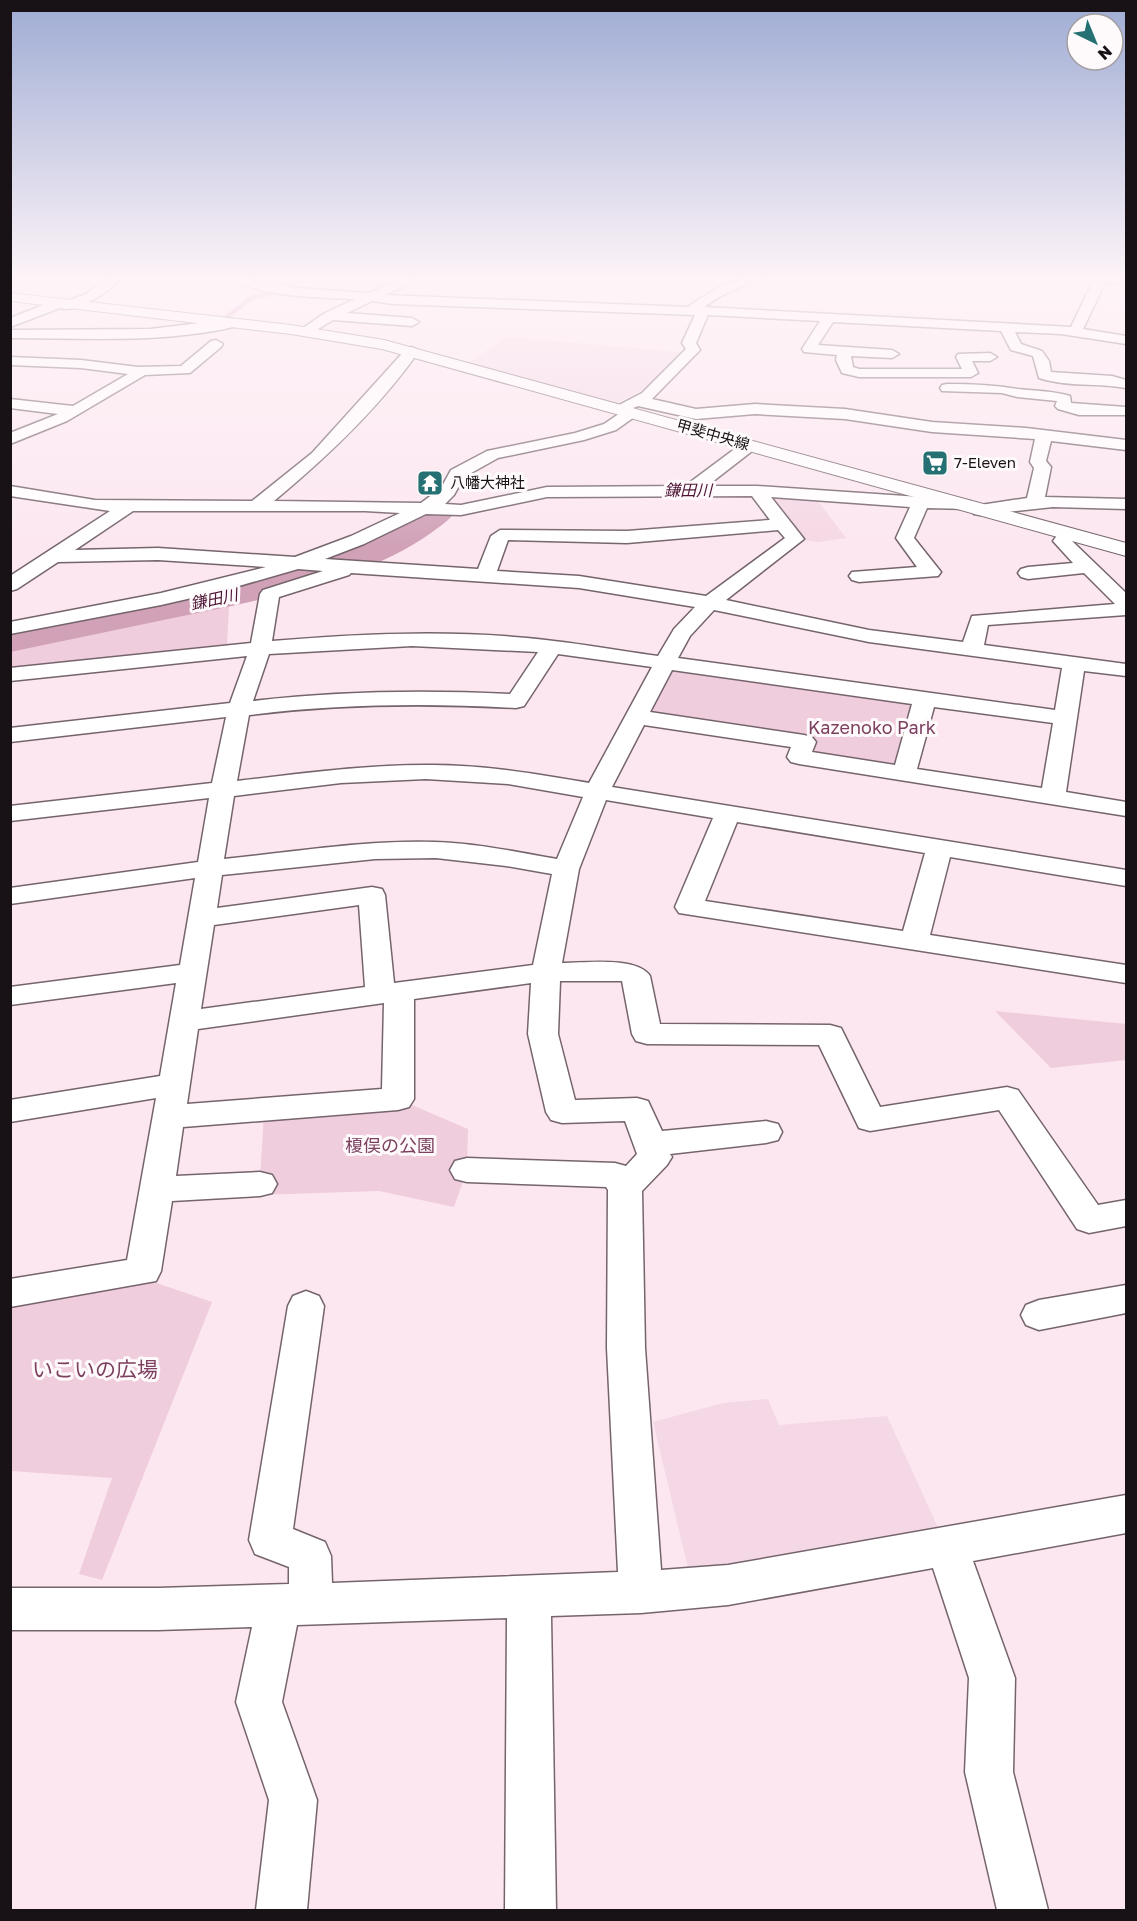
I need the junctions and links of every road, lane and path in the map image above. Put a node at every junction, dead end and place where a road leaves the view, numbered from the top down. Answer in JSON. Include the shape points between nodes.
{"nodes":[{"id":1,"x":39,"y":369,"type":"edge"},
{"id":2,"x":118,"y":369,"type":"edge"},
{"id":3,"x":187,"y":369,"type":"edge"},
{"id":4,"x":398,"y":369,"type":"edge"},
{"id":5,"x":480,"y":369,"type":"edge"},
{"id":6,"x":674,"y":369,"type":"edge"},
{"id":7,"x":847,"y":369,"type":"edge"},
{"id":8,"x":969,"y":369,"type":"edge"},
{"id":9,"x":1042,"y":369,"type":"edge"},
{"id":10,"x":142,"y":371,"type":"junction"},
{"id":11,"x":971,"y":373,"type":"junction"},
{"id":12,"x":1047,"y":376,"type":"junction"},
{"id":13,"x":34,"y":378,"type":"dead end"},
{"id":14,"x":1126,"y":384,"type":"edge"},
{"id":15,"x":947,"y":388,"type":"dead end"},
{"id":16,"x":978,"y":388,"type":"junction"},
{"id":17,"x":1059,"y":397,"type":"junction"},
{"id":18,"x":10,"y":403,"type":"edge"},
{"id":19,"x":629,"y":407,"type":"junction"},
{"id":20,"x":74,"y":411,"type":"junction"},
{"id":21,"x":1083,"y":411,"type":"junction"},
{"id":22,"x":1126,"y":411,"type":"edge"},
{"id":23,"x":1044,"y":435,"type":"junction"},
{"id":24,"x":10,"y":439,"type":"edge"},
{"id":25,"x":1084,"y":440,"type":"junction"},
{"id":26,"x":750,"y":445,"type":"junction"},
{"id":27,"x":1126,"y":445,"type":"edge"},
{"id":28,"x":10,"y":491,"type":"edge"},
{"id":29,"x":757,"y":491,"type":"junction"},
{"id":30,"x":688,"y":492,"type":"junction"},
{"id":31,"x":921,"y":502,"type":"junction"},
{"id":32,"x":1035,"y":502,"type":"junction"},
{"id":33,"x":1126,"y":504,"type":"edge"},
{"id":34,"x":258,"y":505,"type":"junction"},
{"id":35,"x":130,"y":506,"type":"junction"},
{"id":36,"x":425,"y":507,"type":"junction"},
{"id":37,"x":972,"y":507,"type":"junction"},
{"id":38,"x":782,"y":524,"type":"junction"},
{"id":39,"x":1069,"y":534,"type":"junction"},
{"id":40,"x":1126,"y":550,"type":"edge"},
{"id":41,"x":54,"y":556,"type":"junction"},
{"id":42,"x":300,"y":562,"type":"junction"},
{"id":43,"x":355,"y":565,"type":"junction"},
{"id":44,"x":1087,"y":567,"type":"junction"},
{"id":45,"x":1028,"y":573,"type":"dead end"},
{"id":46,"x":486,"y":574,"type":"junction"},
{"id":47,"x":859,"y":576,"type":"dead end"},
{"id":48,"x":12,"y":583,"type":"edge"},
{"id":49,"x":710,"y":603,"type":"junction"},
{"id":50,"x":1126,"y":604,"type":"edge"},
{"id":51,"x":1126,"y":609,"type":"edge"},
{"id":52,"x":10,"y":628,"type":"edge"},
{"id":53,"x":552,"y":647,"type":"junction"},
{"id":54,"x":260,"y":650,"type":"junction"},
{"id":55,"x":972,"y":650,"type":"junction"},
{"id":56,"x":666,"y":662,"type":"junction"},
{"id":57,"x":1074,"y":663,"type":"junction"},
{"id":58,"x":1126,"y":670,"type":"edge"},
{"id":59,"x":10,"y":675,"type":"edge"},
{"id":60,"x":925,"y":698,"type":"junction"},
{"id":61,"x":238,"y":710,"type":"junction"},
{"id":62,"x":637,"y":717,"type":"junction"},
{"id":63,"x":1066,"y":718,"type":"junction"},
{"id":64,"x":10,"y":735,"type":"edge"},
{"id":65,"x":904,"y":774,"type":"junction"},
{"id":66,"x":223,"y":789,"type":"junction"},
{"id":67,"x":597,"y":791,"type":"junction"},
{"id":68,"x":1053,"y":797,"type":"junction"},
{"id":69,"x":1126,"y":809,"type":"edge"},
{"id":70,"x":728,"y":813,"type":"junction"},
{"id":71,"x":10,"y":814,"type":"edge"},
{"id":72,"x":940,"y":847,"type":"junction"},
{"id":73,"x":210,"y":868,"type":"junction"},
{"id":74,"x":566,"y":869,"type":"junction"},
{"id":75,"x":1126,"y":878,"type":"edge"},
{"id":76,"x":10,"y":896,"type":"edge"},
{"id":77,"x":202,"y":918,"type":"junction"},
{"id":78,"x":914,"y":942,"type":"junction"},
{"id":79,"x":193,"y":972,"type":"junction"},
{"id":80,"x":546,"y":972,"type":"junction"},
{"id":81,"x":1126,"y":974,"type":"edge"},
{"id":82,"x":389,"y":993,"type":"junction"},
{"id":83,"x":10,"y":996,"type":"edge"},
{"id":84,"x":185,"y":1021,"type":"junction"},
{"id":85,"x":174,"y":1084,"type":"junction"},
{"id":86,"x":10,"y":1111,"type":"edge"},
{"id":87,"x":169,"y":1117,"type":"junction"},
{"id":88,"x":766,"y":1132,"type":"dead end"},
{"id":89,"x":650,"y":1144,"type":"junction"},
{"id":90,"x":467,"y":1170,"type":"dead end"},
{"id":91,"x":260,"y":1184,"type":"dead end"},
{"id":92,"x":625,"y":1187,"type":"junction"},
{"id":93,"x":157,"y":1189,"type":"junction"},
{"id":94,"x":1126,"y":1213,"type":"edge"},
{"id":95,"x":10,"y":1293,"type":"edge"},
{"id":96,"x":1126,"y":1299,"type":"edge"},
{"id":97,"x":306,"y":1306,"type":"dead end"},
{"id":98,"x":1039,"y":1315,"type":"dead end"},
{"id":99,"x":1126,"y":1514,"type":"edge"},
{"id":100,"x":947,"y":1547,"type":"junction"},
{"id":101,"x":641,"y":1592,"type":"junction"},
{"id":102,"x":529,"y":1597,"type":"junction"},
{"id":103,"x":295,"y":1605,"type":"junction"},
{"id":104,"x":10,"y":1609,"type":"edge"},
{"id":105,"x":282,"y":1911,"type":"edge"},
{"id":106,"x":531,"y":1911,"type":"edge"},
{"id":107,"x":1023,"y":1911,"type":"edge"}],
"edges":[{"from":1,"to":13,"type":"street","via":[[30,375]]},
{"from":2,"to":10,"type":"street"},
{"from":3,"to":10,"type":"street"},
{"from":4,"to":34,"type":"street","via":[[318,456]]},
{"from":5,"to":19,"type":"main road","name":"甲斐中央線"},
{"from":6,"to":19,"type":"street","via":[[647,396]]},
{"from":7,"to":11,"type":"street","via":[[859,374]]},
{"from":8,"to":11,"type":"street"},
{"from":9,"to":12,"type":"street"},
{"from":10,"to":20,"type":"street"},
{"from":11,"to":16,"type":"street"},
{"from":12,"to":14,"type":"street"},
{"from":12,"to":17,"type":"street","via":[[1060,390]]},
{"from":15,"to":16,"type":"street"},
{"from":16,"to":17,"type":"street"},
{"from":17,"to":21,"type":"street","via":[[1065,399],[1063,406]]},
{"from":18,"to":20,"type":"street"},
{"from":19,"to":23,"type":"street","via":[[696,414],[755,409],[845,414],[932,427]]},
{"from":19,"to":26,"type":"main road","name":"甲斐中央線"},
{"from":19,"to":36,"type":"street","via":[[610,427],[482,458],[457,474],[447,495]]},
{"from":20,"to":24,"type":"street"},
{"from":21,"to":22,"type":"street"},
{"from":21,"to":25,"type":"street"},
{"from":23,"to":25,"type":"street"},
{"from":23,"to":32,"type":"street","via":[[1038,462],[1043,466]]},
{"from":25,"to":27,"type":"street"},
{"from":26,"to":30,"type":"street"},
{"from":26,"to":37,"type":"main road","name":"甲斐中央線"},
{"from":28,"to":35,"type":"street","via":[[95,505]]},
{"from":29,"to":30,"type":"street"},
{"from":29,"to":31,"type":"street"},
{"from":29,"to":38,"type":"street"},
{"from":30,"to":36,"type":"street","via":[[547,492],[461,510]]},
{"from":31,"to":37,"type":"street"},
{"from":31,"to":47,"type":"street","via":[[905,538],[932,572]]},
{"from":32,"to":33,"type":"street"},
{"from":32,"to":37,"type":"street"},
{"from":34,"to":35,"type":"street"},
{"from":34,"to":36,"type":"street"},
{"from":35,"to":41,"type":"street"},
{"from":36,"to":42,"type":"street","via":[[369,536]]},
{"from":37,"to":39,"type":"main road","name":"甲斐中央線"},
{"from":38,"to":46,"type":"street","via":[[627,537],[506,534],[500,536]]},
{"from":38,"to":49,"type":"street","via":[[795,539]]},
{"from":39,"to":40,"type":"main road","name":"甲斐中央線"},
{"from":39,"to":44,"type":"street","via":[[1062,541]]},
{"from":41,"to":42,"type":"street","via":[[158,554]]},
{"from":41,"to":48,"type":"street"},
{"from":42,"to":43,"type":"street"},
{"from":42,"to":52,"type":"street","via":[[196,592]]},
{"from":43,"to":46,"type":"street"},
{"from":43,"to":54,"type":"street","via":[[270,594]]},
{"from":44,"to":45,"type":"street"},
{"from":44,"to":50,"type":"street"},
{"from":46,"to":49,"type":"street","via":[[625,588]]},
{"from":49,"to":55,"type":"street","via":[[869,636]]},
{"from":49,"to":56,"type":"street","via":[[681,633]]},
{"from":51,"to":55,"type":"street","via":[[979,620]]},
{"from":53,"to":54,"type":"street","via":[[445,640]]},
{"from":53,"to":56,"type":"street"},
{"from":53,"to":61,"type":"street","via":[[516,701],[366,698]]},
{"from":54,"to":59,"type":"street"},
{"from":54,"to":61,"type":"street"},
{"from":55,"to":57,"type":"street"},
{"from":56,"to":60,"type":"street"},
{"from":56,"to":62,"type":"street"},
{"from":57,"to":58,"type":"street"},
{"from":57,"to":63,"type":"street"},
{"from":60,"to":63,"type":"street"},
{"from":60,"to":65,"type":"street"},
{"from":61,"to":64,"type":"street"},
{"from":61,"to":66,"type":"street"},
{"from":62,"to":65,"type":"street","via":[[804,742],[799,757]]},
{"from":62,"to":67,"type":"street"},
{"from":63,"to":68,"type":"street"},
{"from":65,"to":68,"type":"street"},
{"from":66,"to":67,"type":"street","via":[[341,776],[426,772],[508,777]]},
{"from":66,"to":71,"type":"street"},
{"from":66,"to":73,"type":"street"},
{"from":67,"to":70,"type":"street"},
{"from":67,"to":74,"type":"street"},
{"from":68,"to":69,"type":"street"},
{"from":70,"to":72,"type":"street"},
{"from":70,"to":78,"type":"street","via":[[689,908]]},
{"from":72,"to":75,"type":"street"},
{"from":72,"to":78,"type":"street"},
{"from":73,"to":74,"type":"street","via":[[375,851],[436,850]]},
{"from":73,"to":76,"type":"street"},
{"from":73,"to":77,"type":"street"},
{"from":74,"to":80,"type":"street"},
{"from":77,"to":79,"type":"street"},
{"from":77,"to":82,"type":"street","via":[[372,896]]},
{"from":78,"to":81,"type":"street"},
{"from":79,"to":83,"type":"street"},
{"from":79,"to":84,"type":"street"},
{"from":80,"to":82,"type":"street"},
{"from":80,"to":89,"type":"street","via":[[543,1034],[562,1112],[638,1109]]},
{"from":80,"to":94,"type":"street","via":[[626,972],[636,976],[647,1034],[830,1035],[870,1120],[1007,1098],[1089,1220]]},
{"from":82,"to":84,"type":"street"},
{"from":82,"to":87,"type":"street","via":[[398,1099]]},
{"from":84,"to":85,"type":"street"},
{"from":85,"to":86,"type":"street"},
{"from":85,"to":87,"type":"street"},
{"from":87,"to":93,"type":"street"},
{"from":88,"to":89,"type":"street"},
{"from":89,"to":92,"type":"street","via":[[655,1157]]},
{"from":90,"to":92,"type":"street","via":[[615,1175]]},
{"from":91,"to":93,"type":"street"},
{"from":92,"to":101,"type":"street","via":[[626,1348]]},
{"from":93,"to":95,"type":"street","via":[[143,1271]]},
{"from":96,"to":98,"type":"street"},
{"from":97,"to":103,"type":"street","via":[[270,1540],[310,1556]]},
{"from":99,"to":100,"type":"street"},
{"from":100,"to":101,"type":"street","via":[[728,1585]]},
{"from":100,"to":107,"type":"street","via":[[992,1678],[989,1772]]},
{"from":101,"to":102,"type":"street"},
{"from":102,"to":103,"type":"street"},
{"from":102,"to":106,"type":"street"},
{"from":103,"to":104,"type":"street","via":[[158,1610]]},
{"from":103,"to":105,"type":"street","via":[[259,1702],[293,1800]]}]}
